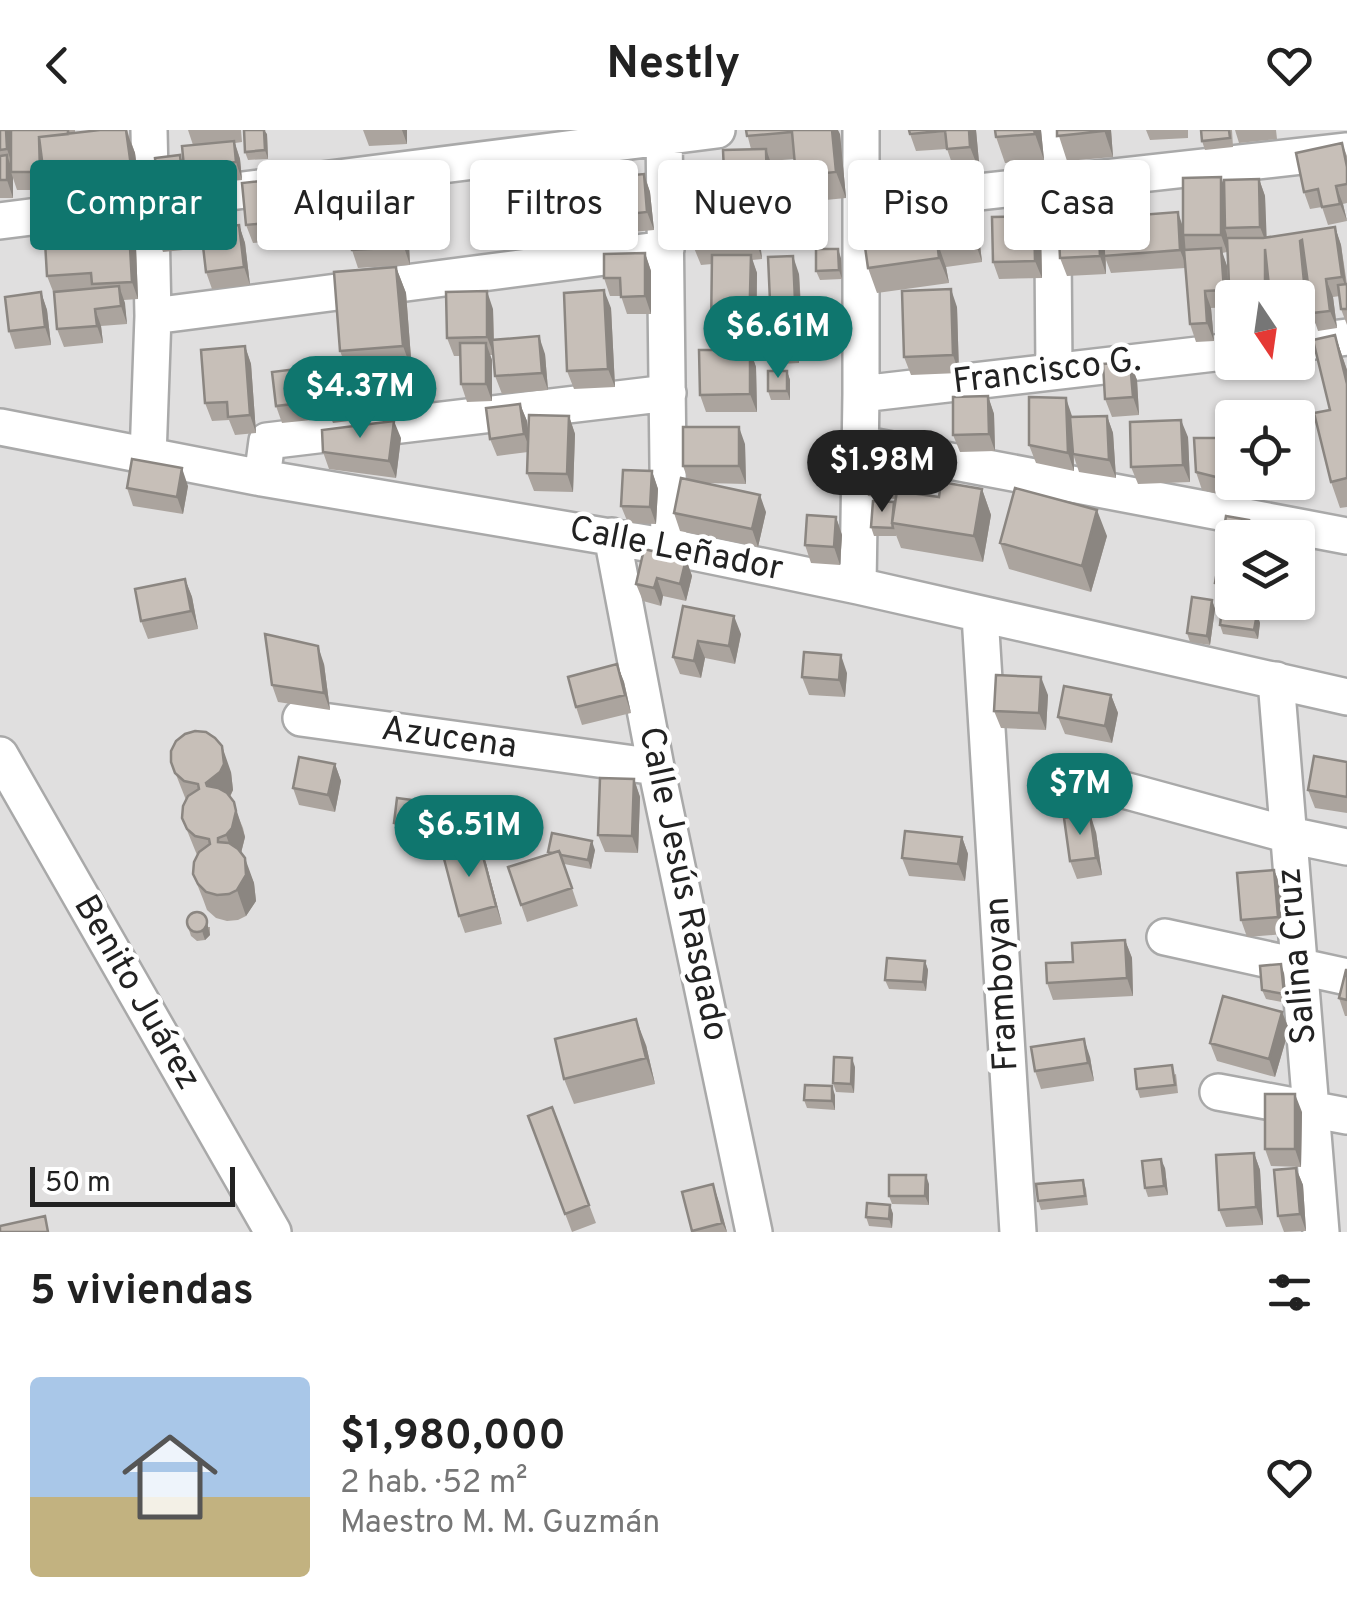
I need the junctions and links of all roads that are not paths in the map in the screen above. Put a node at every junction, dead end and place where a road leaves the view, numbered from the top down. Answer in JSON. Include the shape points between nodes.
{"nodes":[{"id":1,"x":149,"y":130,"type":"edge"},
{"id":2,"x":717,"y":130,"type":"edge"},
{"id":3,"x":861,"y":130,"type":"edge"},
{"id":4,"x":1052,"y":130,"type":"edge"},
{"id":5,"x":664,"y":132,"type":"edge"},
{"id":6,"x":1347,"y":151,"type":"edge"},
{"id":7,"x":150,"y":160,"type":"edge"},
{"id":8,"x":664,"y":160,"type":"edge"},
{"id":9,"x":861,"y":160,"type":"edge"},
{"id":10,"x":1052,"y":160,"type":"edge"},
{"id":11,"x":1150,"y":173,"type":"edge"},
{"id":12,"x":237,"y":192,"type":"edge"},
{"id":13,"x":30,"y":218,"type":"edge"},
{"id":14,"x":0,"y":221,"type":"edge"},
{"id":15,"x":152,"y":250,"type":"edge"},
{"id":16,"x":658,"y":250,"type":"edge"},
{"id":17,"x":666,"y":250,"type":"edge"},
{"id":18,"x":862,"y":250,"type":"edge"},
{"id":19,"x":1053,"y":250,"type":"edge"},
{"id":20,"x":153,"y":316,"type":"junction"},
{"id":21,"x":1347,"y":338,"type":"edge"},
{"id":22,"x":1315,"y":341,"type":"edge"},
{"id":23,"x":1215,"y":353,"type":"edge"},
{"id":24,"x":1054,"y":372,"type":"junction"},
{"id":25,"x":668,"y":393,"type":"junction"},
{"id":26,"x":861,"y":394,"type":"junction"},
{"id":27,"x":0,"y":427,"type":"edge"},
{"id":28,"x":860,"y":444,"type":"junction"},
{"id":29,"x":148,"y":456,"type":"junction"},
{"id":30,"x":262,"y":478,"type":"junction"},
{"id":31,"x":612,"y":536,"type":"junction"},
{"id":32,"x":1347,"y":536,"type":"edge"},
{"id":33,"x":669,"y":547,"type":"junction"},
{"id":34,"x":858,"y":586,"type":"junction"},
{"id":35,"x":980,"y":616,"type":"junction"},
{"id":36,"x":1276,"y":680,"type":"junction"},
{"id":37,"x":1347,"y":698,"type":"edge"},
{"id":38,"x":302,"y":718,"type":"dead end"},
{"id":39,"x":0,"y":755,"type":"edge"},
{"id":40,"x":656,"y":767,"type":"junction"},
{"id":41,"x":1120,"y":789,"type":"dead end"},
{"id":42,"x":1288,"y":835,"type":"junction"},
{"id":43,"x":1347,"y":847,"type":"edge"},
{"id":44,"x":1165,"y":937,"type":"dead end"},
{"id":45,"x":1299,"y":966,"type":"junction"},
{"id":46,"x":1347,"y":978,"type":"edge"},
{"id":47,"x":1218,"y":1092,"type":"dead end"},
{"id":48,"x":1310,"y":1109,"type":"junction"},
{"id":49,"x":1347,"y":1116,"type":"edge"},
{"id":50,"x":273,"y":1232,"type":"edge"},
{"id":51,"x":754,"y":1232,"type":"edge"},
{"id":52,"x":1018,"y":1232,"type":"edge"},
{"id":53,"x":1321,"y":1232,"type":"edge"}],
"edges":[{"from":1,"to":7,"type":"street"},
{"from":2,"to":5,"type":"street"},
{"from":3,"to":9,"type":"street"},
{"from":4,"to":10,"type":"street"},
{"from":5,"to":8,"type":"street"},
{"from":5,"to":12,"type":"street"},
{"from":6,"to":11,"type":"street"},
{"from":13,"to":14,"type":"street"},
{"from":15,"to":20,"type":"street"},
{"from":16,"to":20,"type":"street"},
{"from":17,"to":25,"type":"street"},
{"from":18,"to":26,"type":"street"},
{"from":19,"to":24,"type":"street"},
{"from":20,"to":29,"type":"street"},
{"from":21,"to":22,"type":"street"},
{"from":23,"to":24,"type":"street","name":"Francisco G."},
{"from":24,"to":26,"type":"street","name":"Francisco G."},
{"from":25,"to":30,"type":"street","via":[[268,441]]},
{"from":25,"to":33,"type":"street"},
{"from":26,"to":28,"type":"street"},
{"from":27,"to":29,"type":"street","name":"Calle Leñador"},
{"from":28,"to":32,"type":"street"},
{"from":28,"to":34,"type":"street"},
{"from":29,"to":30,"type":"street","name":"Calle Leñador"},
{"from":30,"to":31,"type":"street","name":"Calle Leñador"},
{"from":31,"to":33,"type":"street","name":"Calle Leñador"},
{"from":31,"to":40,"type":"street","name":"Calle Jesús Rasgado"},
{"from":33,"to":34,"type":"street","name":"Calle Leñador"},
{"from":34,"to":35,"type":"street","name":"Calle Leñador"},
{"from":35,"to":36,"type":"street","name":"Calle Leñador"},
{"from":35,"to":52,"type":"street","name":"Framboyan"},
{"from":36,"to":37,"type":"street","name":"Calle Leñador"},
{"from":36,"to":42,"type":"street","name":"Salina Cruz"},
{"from":38,"to":40,"type":"street","name":"Azucena"},
{"from":39,"to":50,"type":"street","name":"Benito Juárez"},
{"from":40,"to":51,"type":"street","name":"Calle Jesús Rasgado"},
{"from":41,"to":42,"type":"street"},
{"from":42,"to":43,"type":"street"},
{"from":42,"to":45,"type":"street","name":"Salina Cruz"},
{"from":44,"to":45,"type":"street"},
{"from":45,"to":46,"type":"street"},
{"from":45,"to":48,"type":"street","name":"Salina Cruz"},
{"from":47,"to":48,"type":"street"},
{"from":48,"to":49,"type":"street"},
{"from":48,"to":53,"type":"street","name":"Salina Cruz"}]}
